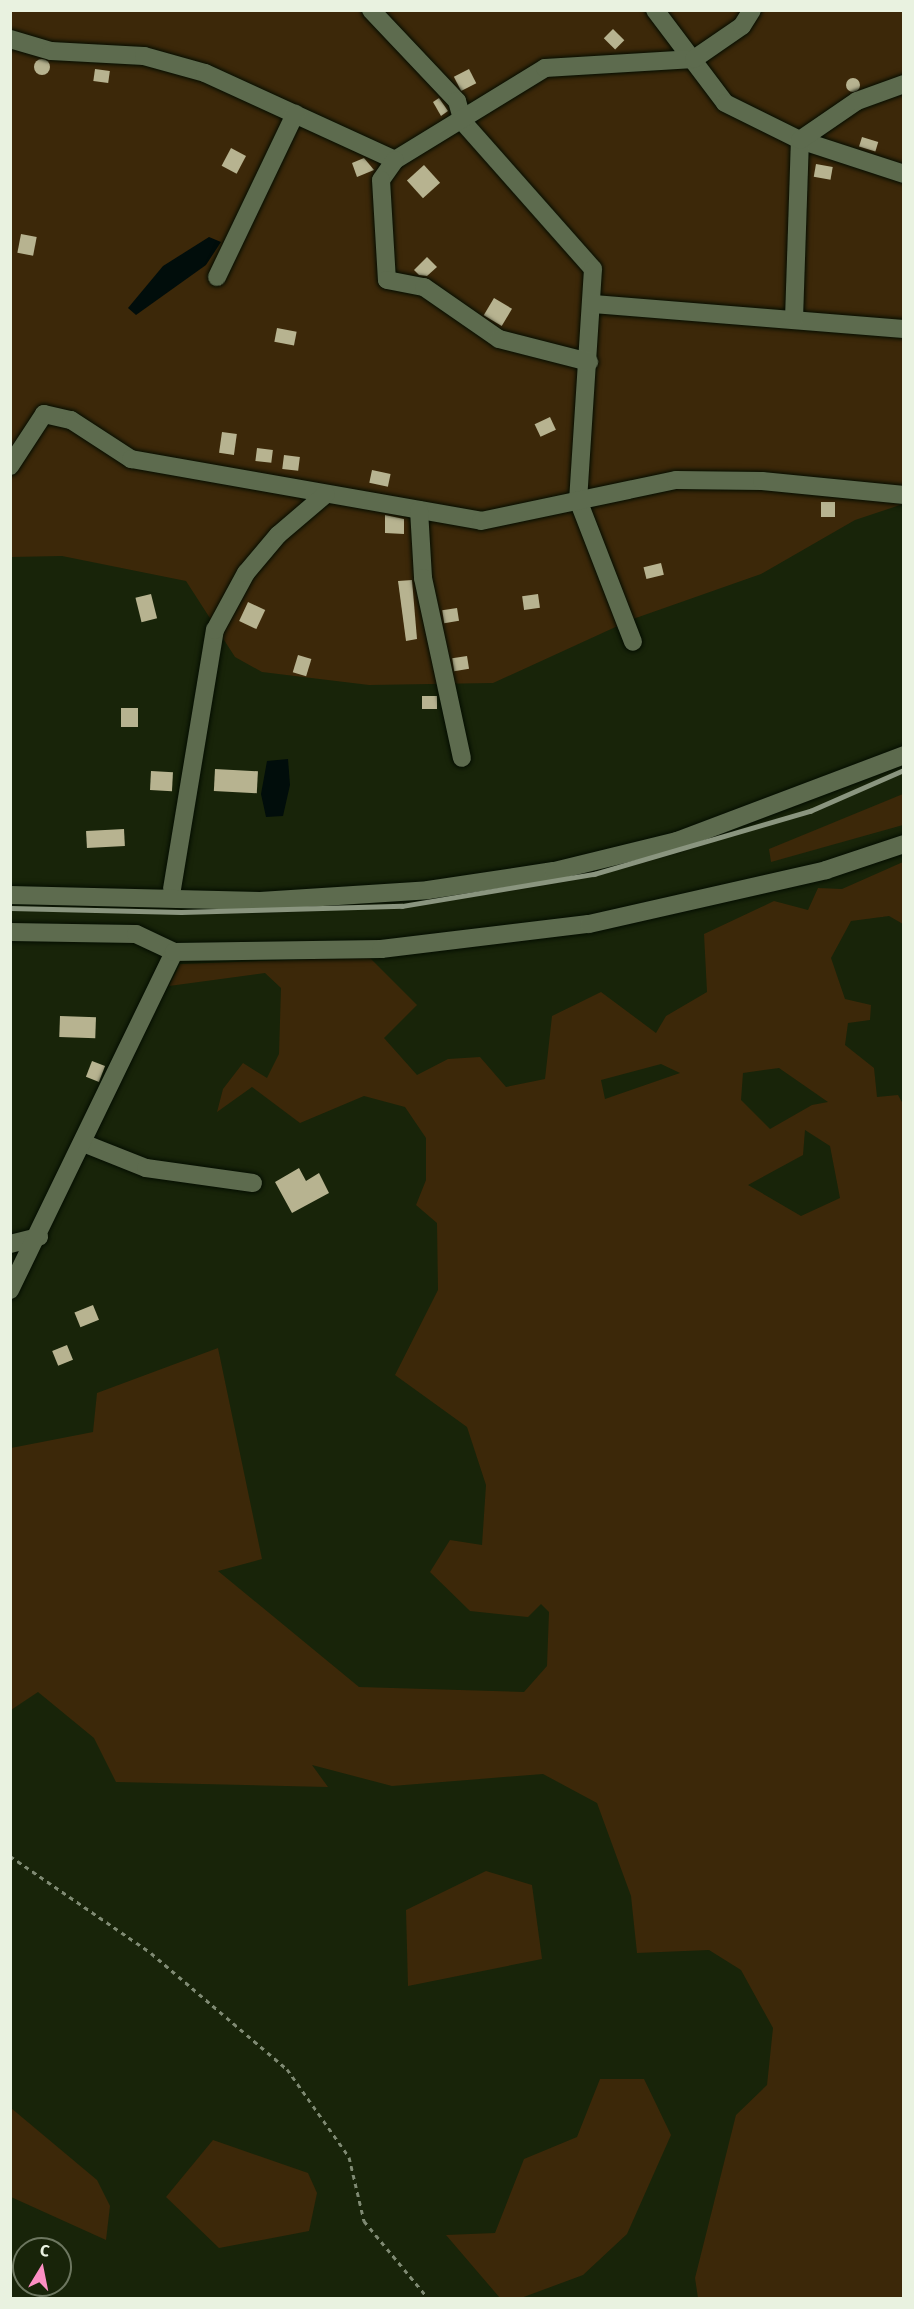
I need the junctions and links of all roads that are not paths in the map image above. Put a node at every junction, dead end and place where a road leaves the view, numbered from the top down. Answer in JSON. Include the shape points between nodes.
{"nodes":[{"id":1,"x":371,"y":10,"type":"edge"},
{"id":2,"x":655,"y":10,"type":"edge"},
{"id":3,"x":752,"y":10,"type":"edge"},
{"id":4,"x":10,"y":39,"type":"edge"},
{"id":5,"x":694,"y":59,"type":"junction"},
{"id":6,"x":903,"y":84,"type":"edge"},
{"id":7,"x":295,"y":114,"type":"junction"},
{"id":8,"x":463,"y":122,"type":"junction"},
{"id":9,"x":800,"y":140,"type":"junction"},
{"id":10,"x":395,"y":160,"type":"junction"},
{"id":11,"x":903,"y":174,"type":"edge"},
{"id":12,"x":217,"y":277,"type":"dead end"},
{"id":13,"x":593,"y":304,"type":"junction"},
{"id":14,"x":794,"y":319,"type":"junction"},
{"id":15,"x":903,"y":329,"type":"edge"},
{"id":16,"x":589,"y":362,"type":"junction"},
{"id":17,"x":10,"y":466,"type":"edge"},
{"id":18,"x":326,"y":494,"type":"junction"},
{"id":19,"x":903,"y":495,"type":"edge"},
{"id":20,"x":578,"y":500,"type":"junction"},
{"id":21,"x":419,"y":510,"type":"junction"},
{"id":22,"x":633,"y":642,"type":"dead end"},
{"id":23,"x":903,"y":755,"type":"edge"},
{"id":24,"x":462,"y":758,"type":"dead end"},
{"id":25,"x":903,"y":844,"type":"edge"},
{"id":26,"x":172,"y":889,"type":"dead end"},
{"id":27,"x":10,"y":895,"type":"edge"},
{"id":28,"x":10,"y":932,"type":"edge"},
{"id":29,"x":174,"y":952,"type":"junction"},
{"id":30,"x":83,"y":1143,"type":"junction"},
{"id":31,"x":253,"y":1183,"type":"dead end"},
{"id":32,"x":39,"y":1237,"type":"junction"},
{"id":33,"x":10,"y":1244,"type":"edge"},
{"id":34,"x":10,"y":1290,"type":"edge"}],
"edges":[{"from":1,"to":8,"type":"street","via":[[457,101]]},
{"from":2,"to":5,"type":"street"},
{"from":3,"to":5,"type":"street","via":[[742,26]]},
{"from":4,"to":7,"type":"street","via":[[51,51],[144,56],[205,73]]},
{"from":5,"to":8,"type":"street","via":[[545,68]]},
{"from":5,"to":9,"type":"street","via":[[725,103]]},
{"from":6,"to":9,"type":"street","via":[[857,101]]},
{"from":7,"to":10,"type":"street"},
{"from":7,"to":12,"type":"street"},
{"from":8,"to":10,"type":"street"},
{"from":8,"to":13,"type":"street","via":[[593,269]]},
{"from":9,"to":11,"type":"street"},
{"from":9,"to":14,"type":"street"},
{"from":10,"to":16,"type":"street","via":[[381,180],[387,280],[424,286],[499,339]]},
{"from":13,"to":14,"type":"street"},
{"from":13,"to":16,"type":"street"},
{"from":14,"to":15,"type":"street"},
{"from":16,"to":20,"type":"street"},
{"from":17,"to":18,"type":"street","via":[[44,414],[71,420],[130,459]]},
{"from":18,"to":21,"type":"street"},
{"from":18,"to":26,"type":"street","via":[[278,535],[246,573],[215,630]]},
{"from":19,"to":20,"type":"street","via":[[762,481],[675,480]]},
{"from":20,"to":21,"type":"street","via":[[481,521]]},
{"from":20,"to":22,"type":"street"},
{"from":21,"to":24,"type":"street","via":[[423,578]]},
{"from":23,"to":27,"type":"street","via":[[677,841],[543,872],[428,890],[260,901]]},
{"from":25,"to":29,"type":"street","via":[[826,870],[589,924],[381,949]]},
{"from":28,"to":29,"type":"street","via":[[136,934]]},
{"from":29,"to":30,"type":"street"},
{"from":30,"to":31,"type":"street","via":[[146,1168]]},
{"from":30,"to":32,"type":"street"},
{"from":32,"to":33,"type":"street"},
{"from":32,"to":34,"type":"street"}]}
